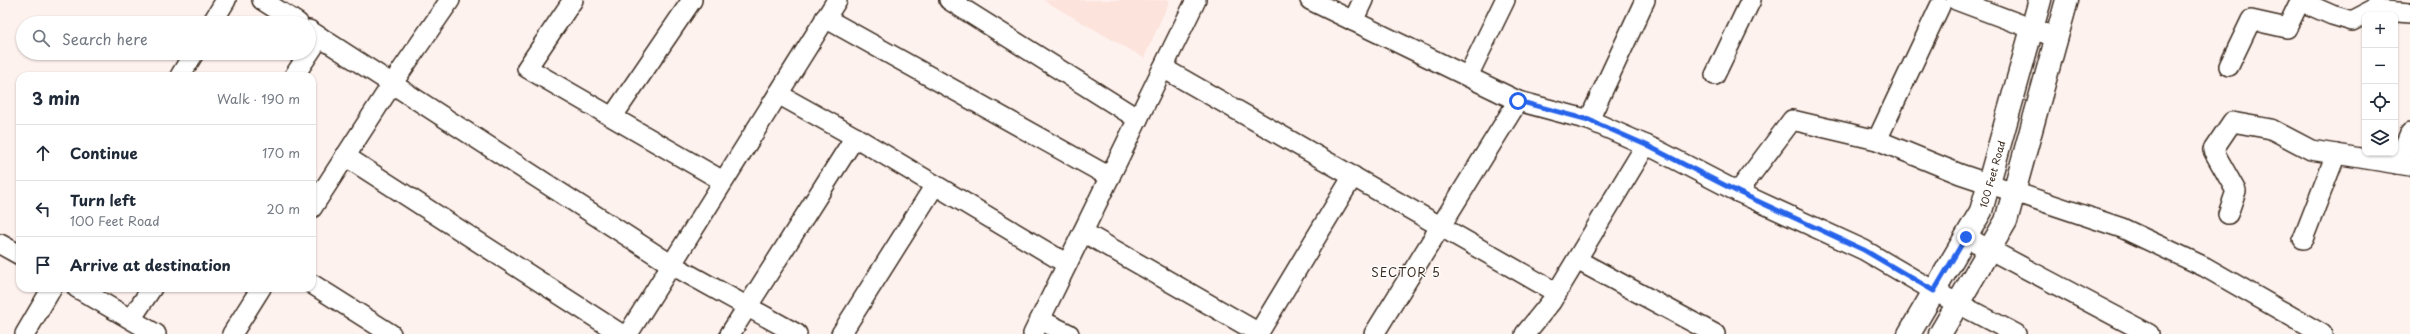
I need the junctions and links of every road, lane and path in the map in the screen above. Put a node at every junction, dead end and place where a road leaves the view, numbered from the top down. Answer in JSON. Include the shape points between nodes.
{"nodes":[{"id":1,"x":226,"y":0,"type":"edge"},
{"id":2,"x":262,"y":0,"type":"edge"},
{"id":3,"x":450,"y":0,"type":"edge"},
{"id":4,"x":573,"y":0,"type":"edge"},
{"id":5,"x":692,"y":0,"type":"edge"},
{"id":6,"x":837,"y":0,"type":"edge"},
{"id":7,"x":949,"y":0,"type":"edge"},
{"id":8,"x":1196,"y":0,"type":"edge"},
{"id":9,"x":1310,"y":0,"type":"edge"},
{"id":10,"x":1363,"y":0,"type":"edge"},
{"id":11,"x":1505,"y":0,"type":"edge"},
{"id":12,"x":1645,"y":0,"type":"edge"},
{"id":13,"x":1751,"y":0,"type":"edge"},
{"id":14,"x":2040,"y":0,"type":"edge"},
{"id":15,"x":2067,"y":0,"type":"edge"},
{"id":16,"x":1948,"y":3,"type":"edge"},
{"id":17,"x":2410,"y":13,"type":"edge"},
{"id":18,"x":216,"y":16,"type":"edge"},
{"id":19,"x":287,"y":16,"type":"edge"},
{"id":20,"x":825,"y":18,"type":"junction"},
{"id":21,"x":1353,"y":21,"type":"junction"},
{"id":22,"x":2032,"y":29,"type":"junction"},
{"id":23,"x":316,"y":35,"type":"edge"},
{"id":24,"x":2057,"y":38,"type":"junction"},
{"id":25,"x":190,"y":60,"type":"edge"},
{"id":26,"x":302,"y":60,"type":"edge"},
{"id":27,"x":2229,"y":66,"type":"dead end"},
{"id":28,"x":1163,"y":68,"type":"junction"},
{"id":29,"x":182,"y":72,"type":"edge"},
{"id":30,"x":296,"y":72,"type":"edge"},
{"id":31,"x":1715,"y":75,"type":"dead end"},
{"id":32,"x":1468,"y":76,"type":"junction"},
{"id":33,"x":392,"y":84,"type":"junction"},
{"id":34,"x":778,"y":94,"type":"junction"},
{"id":35,"x":1518,"y":101,"type":"junction"},
{"id":36,"x":613,"y":116,"type":"junction"},
{"id":37,"x":1138,"y":119,"type":"junction"},
{"id":38,"x":1589,"y":120,"type":"junction"},
{"id":39,"x":2410,"y":133,"type":"edge"},
{"id":40,"x":855,"y":137,"type":"junction"},
{"id":41,"x":1877,"y":140,"type":"junction"},
{"id":42,"x":1646,"y":145,"type":"junction"},
{"id":43,"x":2336,"y":154,"type":"junction"},
{"id":44,"x":345,"y":156,"type":"junction"},
{"id":45,"x":2403,"y":165,"type":"edge"},
{"id":46,"x":1353,"y":176,"type":"junction"},
{"id":47,"x":1110,"y":177,"type":"junction"},
{"id":48,"x":723,"y":181,"type":"junction"},
{"id":49,"x":1989,"y":184,"type":"junction"},
{"id":50,"x":935,"y":185,"type":"junction"},
{"id":51,"x":1738,"y":192,"type":"junction"},
{"id":52,"x":2014,"y":192,"type":"junction"},
{"id":53,"x":316,"y":202,"type":"edge"},
{"id":54,"x":2228,"y":214,"type":"dead end"},
{"id":55,"x":1440,"y":226,"type":"junction"},
{"id":56,"x":1083,"y":232,"type":"junction"},
{"id":57,"x":1966,"y":237,"type":"junction"},
{"id":58,"x":2303,"y":239,"type":"dead end"},
{"id":59,"x":0,"y":244,"type":"edge"},
{"id":60,"x":1989,"y":250,"type":"junction"},
{"id":61,"x":16,"y":253,"type":"edge"},
{"id":62,"x":1577,"y":260,"type":"junction"},
{"id":63,"x":1067,"y":264,"type":"junction"},
{"id":64,"x":672,"y":265,"type":"junction"},
{"id":65,"x":316,"y":287,"type":"edge"},
{"id":66,"x":1934,"y":291,"type":"junction"},
{"id":67,"x":50,"y":292,"type":"edge"},
{"id":68,"x":84,"y":292,"type":"edge"},
{"id":69,"x":149,"y":292,"type":"edge"},
{"id":70,"x":258,"y":292,"type":"edge"},
{"id":71,"x":1557,"y":293,"type":"junction"},
{"id":72,"x":1958,"y":304,"type":"junction"},
{"id":73,"x":747,"y":307,"type":"junction"},
{"id":74,"x":131,"y":319,"type":"junction"},
{"id":75,"x":1036,"y":327,"type":"edge"},
{"id":76,"x":25,"y":334,"type":"edge"},
{"id":77,"x":156,"y":334,"type":"edge"},
{"id":78,"x":232,"y":334,"type":"edge"},
{"id":79,"x":391,"y":334,"type":"edge"},
{"id":80,"x":621,"y":334,"type":"edge"},
{"id":81,"x":628,"y":334,"type":"edge"},
{"id":82,"x":730,"y":334,"type":"edge"},
{"id":83,"x":797,"y":334,"type":"edge"},
{"id":84,"x":841,"y":334,"type":"edge"},
{"id":85,"x":1069,"y":334,"type":"edge"},
{"id":86,"x":1259,"y":334,"type":"edge"},
{"id":87,"x":1374,"y":334,"type":"edge"},
{"id":88,"x":1525,"y":334,"type":"edge"},
{"id":89,"x":1714,"y":334,"type":"edge"},
{"id":90,"x":1909,"y":334,"type":"edge"},
{"id":91,"x":1940,"y":334,"type":"edge"},
{"id":92,"x":2016,"y":334,"type":"edge"},
{"id":93,"x":2149,"y":334,"type":"edge"},
{"id":94,"x":2322,"y":334,"type":"edge"}],
"edges":[{"from":1,"to":18,"type":"street"},
{"from":2,"to":19,"type":"street"},
{"from":3,"to":33,"type":"street"},
{"from":4,"to":36,"type":"street","via":[[527,68]]},
{"from":5,"to":36,"type":"street"},
{"from":6,"to":20,"type":"street"},
{"from":7,"to":37,"type":"street"},
{"from":8,"to":28,"type":"street"},
{"from":9,"to":21,"type":"street"},
{"from":10,"to":21,"type":"street"},
{"from":11,"to":32,"type":"street"},
{"from":12,"to":38,"type":"street"},
{"from":13,"to":31,"type":"street"},
{"from":14,"to":22,"type":"main road","name":"100 Feet Road"},
{"from":15,"to":24,"type":"main road"},
{"from":16,"to":22,"type":"street"},
{"from":16,"to":41,"type":"street"},
{"from":17,"to":27,"type":"street","via":[[2373,10],[2352,21],[2300,1],[2287,28],[2250,20]]},
{"from":20,"to":34,"type":"street"},
{"from":20,"to":47,"type":"street"},
{"from":21,"to":32,"type":"street"},
{"from":22,"to":24,"type":"street"},
{"from":22,"to":49,"type":"main road","name":"100 Feet Road"},
{"from":23,"to":33,"type":"street"},
{"from":24,"to":52,"type":"main road"},
{"from":25,"to":29,"type":"street"},
{"from":26,"to":30,"type":"street"},
{"from":28,"to":37,"type":"street"},
{"from":28,"to":46,"type":"street"},
{"from":32,"to":35,"type":"street"},
{"from":33,"to":44,"type":"street"},
{"from":33,"to":64,"type":"street"},
{"from":34,"to":40,"type":"street"},
{"from":34,"to":48,"type":"street"},
{"from":35,"to":38,"type":"street"},
{"from":35,"to":55,"type":"street"},
{"from":36,"to":48,"type":"street"},
{"from":37,"to":47,"type":"street"},
{"from":38,"to":42,"type":"street"},
{"from":39,"to":45,"type":"street"},
{"from":40,"to":50,"type":"street"},
{"from":40,"to":73,"type":"street"},
{"from":41,"to":49,"type":"street"},
{"from":41,"to":51,"type":"street","via":[[1792,120]]},
{"from":42,"to":51,"type":"street"},
{"from":42,"to":62,"type":"street"},
{"from":43,"to":45,"type":"street"},
{"from":43,"to":54,"type":"street","via":[[2310,150],[2271,129],[2232,122],[2213,150],[2236,191]]},
{"from":43,"to":58,"type":"street"},
{"from":44,"to":53,"type":"street"},
{"from":44,"to":80,"type":"street"},
{"from":46,"to":55,"type":"street"},
{"from":46,"to":86,"type":"street"},
{"from":47,"to":56,"type":"street"},
{"from":48,"to":64,"type":"street"},
{"from":49,"to":52,"type":"street"},
{"from":49,"to":57,"type":"main road","name":"100 Feet Road","via":[[1981,211]]},
{"from":50,"to":63,"type":"street"},
{"from":50,"to":84,"type":"street"},
{"from":51,"to":66,"type":"street","via":[[1864,250]]},
{"from":52,"to":60,"type":"main road","via":[[2006,221]]},
{"from":52,"to":94,"type":"street","via":[[2129,231],[2205,267]]},
{"from":55,"to":71,"type":"street"},
{"from":55,"to":87,"type":"street"},
{"from":56,"to":63,"type":"street"},
{"from":56,"to":86,"type":"street"},
{"from":57,"to":60,"type":"street"},
{"from":57,"to":66,"type":"main road","name":"100 Feet Road"},
{"from":59,"to":61,"type":"street"},
{"from":60,"to":72,"type":"main road"},
{"from":60,"to":93,"type":"street"},
{"from":62,"to":71,"type":"street"},
{"from":62,"to":89,"type":"street"},
{"from":63,"to":75,"type":"street"},
{"from":64,"to":73,"type":"street"},
{"from":64,"to":81,"type":"street"},
{"from":65,"to":79,"type":"street"},
{"from":66,"to":72,"type":"street"},
{"from":66,"to":90,"type":"main road","name":"100 Feet Road"},
{"from":67,"to":76,"type":"street"},
{"from":68,"to":74,"type":"street"},
{"from":69,"to":74,"type":"street"},
{"from":70,"to":78,"type":"street"},
{"from":71,"to":88,"type":"street"},
{"from":72,"to":91,"type":"main road"},
{"from":72,"to":92,"type":"street"},
{"from":73,"to":82,"type":"street"},
{"from":73,"to":83,"type":"street"},
{"from":74,"to":77,"type":"street"},
{"from":75,"to":85,"type":"street"}]}
